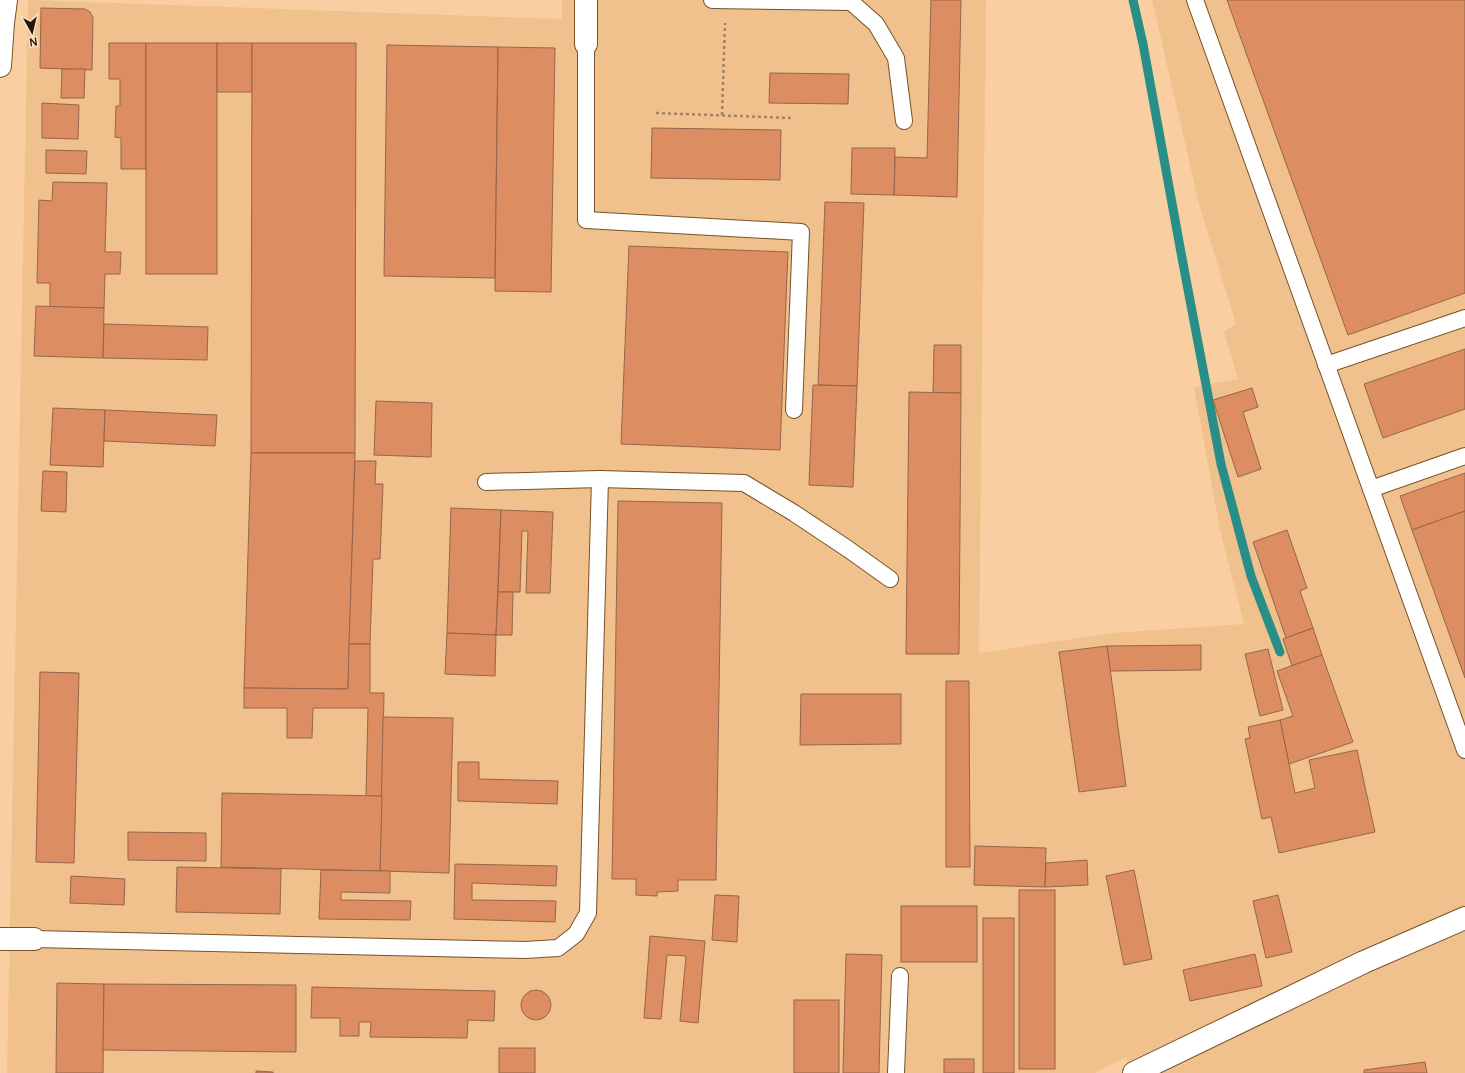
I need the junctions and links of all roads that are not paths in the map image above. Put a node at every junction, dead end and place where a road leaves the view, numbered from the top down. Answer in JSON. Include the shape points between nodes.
{"nodes":[{"id":1,"x":6,"y":0,"type":"edge"},
{"id":2,"x":586,"y":0,"type":"edge"},
{"id":3,"x":712,"y":0,"type":"edge"},
{"id":4,"x":726,"y":0,"type":"edge"},
{"id":5,"x":1195,"y":0,"type":"edge"},
{"id":6,"x":586,"y":44,"type":"joint"},
{"id":7,"x":0,"y":66,"type":"edge"},
{"id":8,"x":904,"y":121,"type":"dead end"},
{"id":9,"x":1465,"y":318,"type":"edge"},
{"id":10,"x":1326,"y":365,"type":"junction"},
{"id":11,"x":794,"y":410,"type":"dead end"},
{"id":12,"x":1465,"y":456,"type":"edge"},
{"id":13,"x":600,"y":479,"type":"junction"},
{"id":14,"x":486,"y":482,"type":"dead end"},
{"id":15,"x":1371,"y":489,"type":"junction"},
{"id":16,"x":890,"y":579,"type":"dead end"},
{"id":17,"x":1465,"y":750,"type":"edge"},
{"id":18,"x":1465,"y":918,"type":"edge"},
{"id":19,"x":0,"y":939,"type":"edge"},
{"id":20,"x":34,"y":939,"type":"joint"},
{"id":21,"x":900,"y":976,"type":"dead end"},
{"id":22,"x":896,"y":1073,"type":"edge"},
{"id":23,"x":1134,"y":1073,"type":"edge"}],
"edges":[{"from":1,"to":7,"type":"street"},
{"from":2,"to":6,"type":"street"},
{"from":3,"to":4,"type":"lane"},
{"from":4,"to":8,"type":"lane","via":[[851,2],[876,24],[896,58]]},
{"from":5,"to":10,"type":"lane"},
{"from":6,"to":11,"type":"lane","via":[[586,220],[801,232]]},
{"from":9,"to":10,"type":"lane"},
{"from":10,"to":15,"type":"lane"},
{"from":12,"to":15,"type":"lane"},
{"from":13,"to":14,"type":"lane"},
{"from":13,"to":16,"type":"lane","via":[[744,483],[800,517]]},
{"from":13,"to":20,"type":"lane","via":[[588,913],[576,934],[558,948],[525,950]]},
{"from":15,"to":17,"type":"lane"},
{"from":18,"to":23,"type":"street","via":[[1364,962]]},
{"from":19,"to":20,"type":"street"},
{"from":21,"to":22,"type":"lane"}]}
